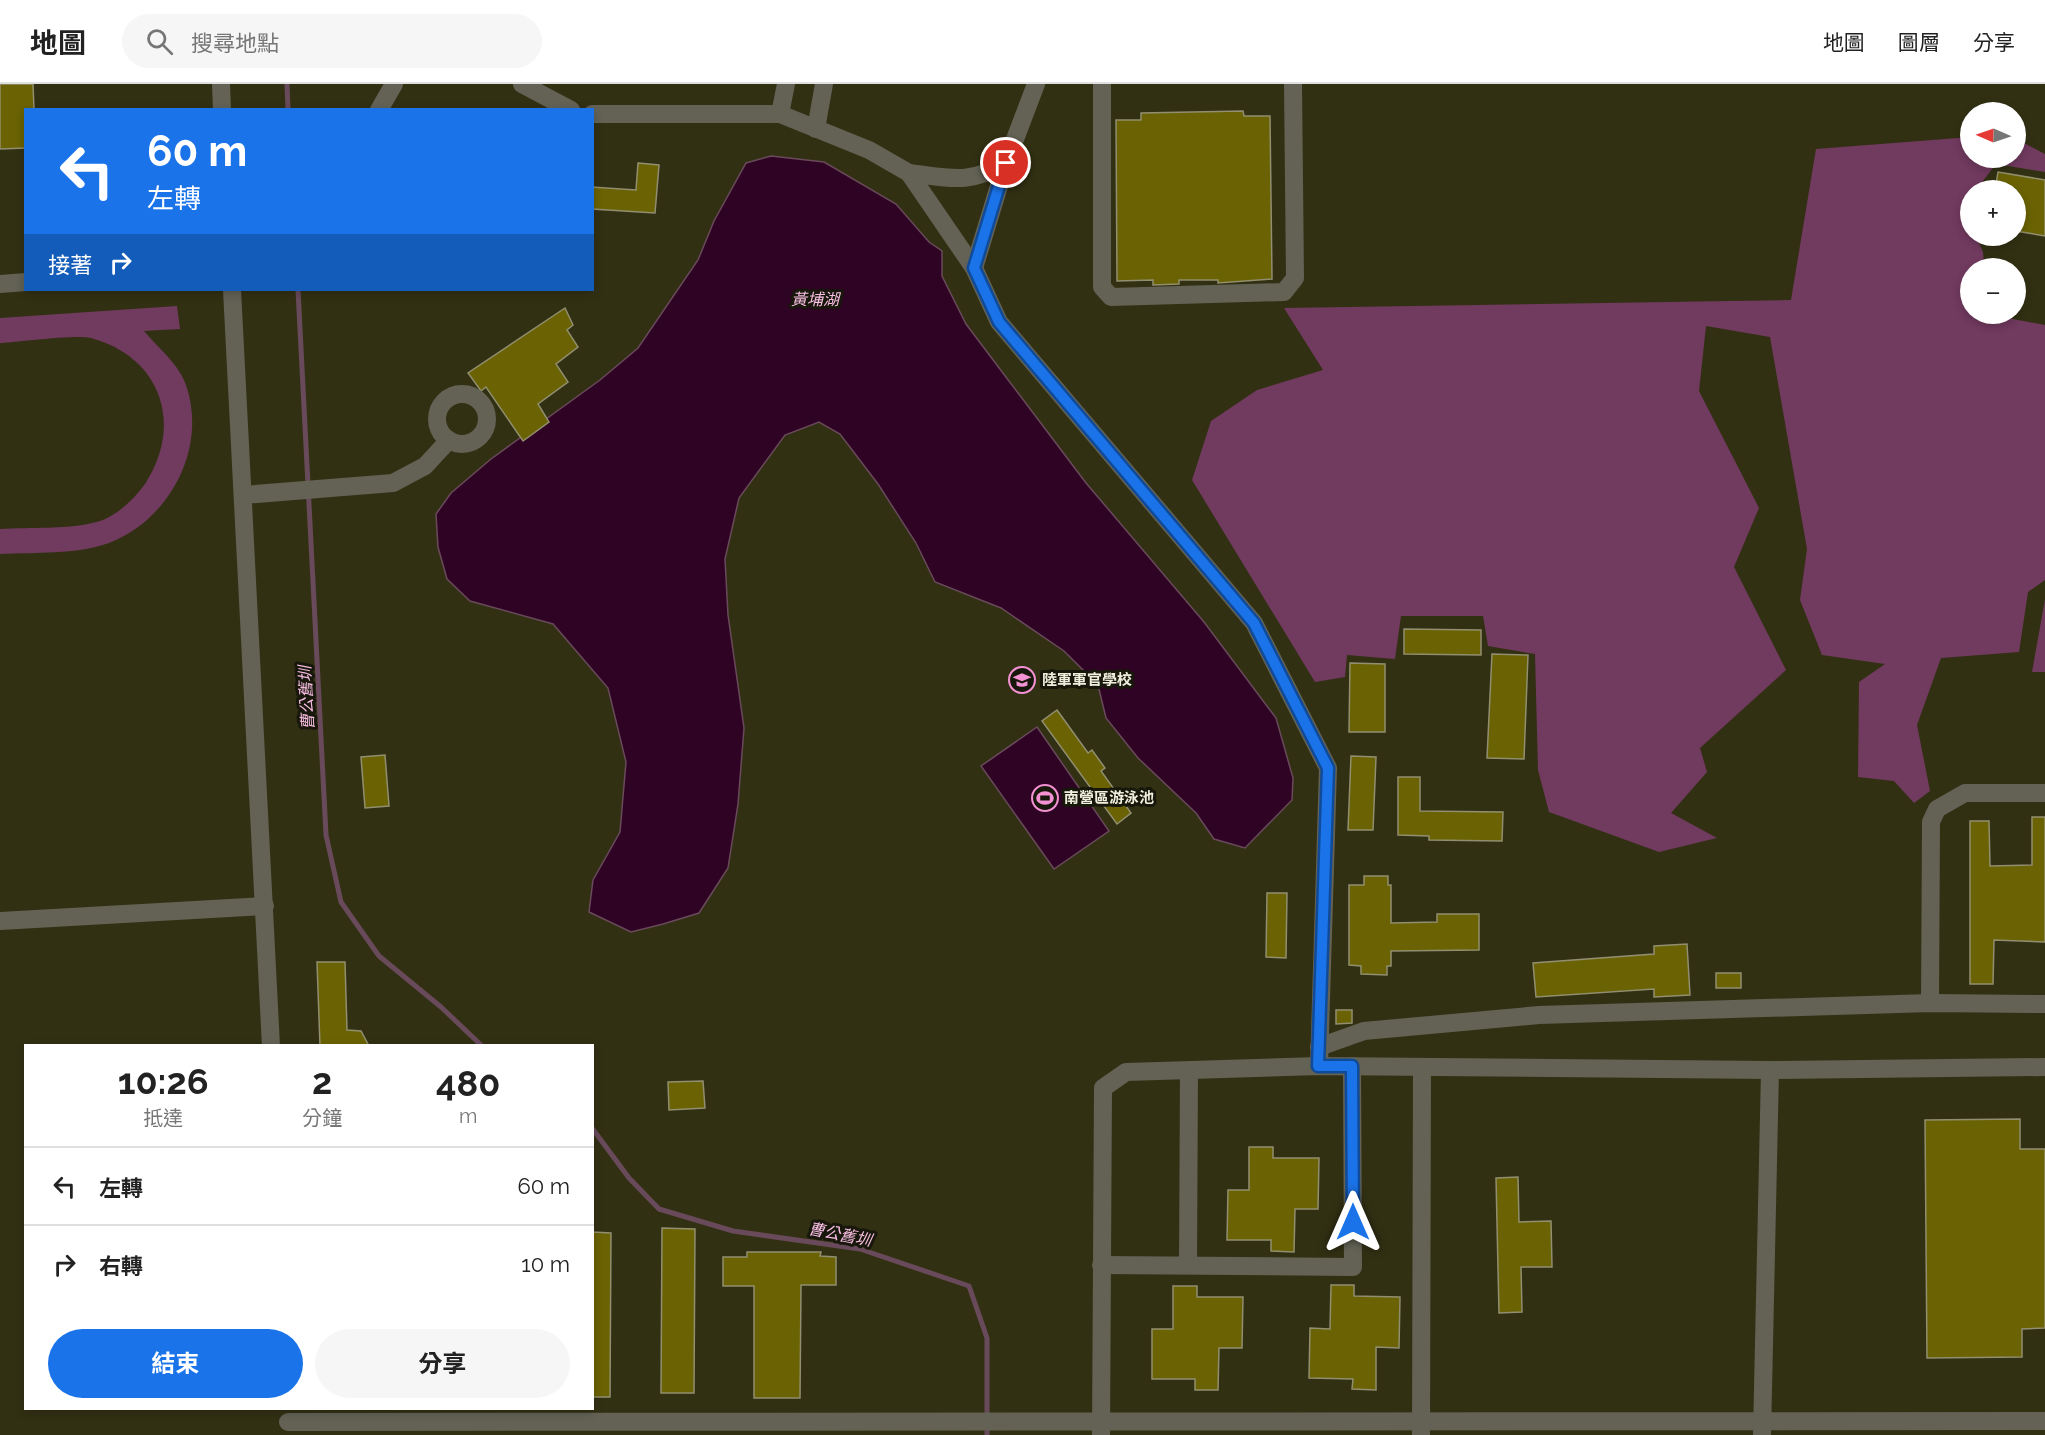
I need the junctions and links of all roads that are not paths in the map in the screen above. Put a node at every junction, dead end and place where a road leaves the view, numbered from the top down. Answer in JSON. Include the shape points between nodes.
{"nodes":[{"id":1,"x":221,"y":84,"type":"edge"},
{"id":2,"x":394,"y":84,"type":"edge"},
{"id":3,"x":522,"y":84,"type":"edge"},
{"id":4,"x":786,"y":84,"type":"edge"},
{"id":5,"x":824,"y":84,"type":"edge"},
{"id":6,"x":1036,"y":84,"type":"edge"},
{"id":7,"x":1102,"y":84,"type":"edge"},
{"id":8,"x":1293,"y":84,"type":"edge"},
{"id":9,"x":222,"y":108,"type":"edge"},
{"id":10,"x":380,"y":108,"type":"edge"},
{"id":11,"x":567,"y":108,"type":"edge"},
{"id":12,"x":594,"y":114,"type":"edge"},
{"id":13,"x":780,"y":114,"type":"junction"},
{"id":14,"x":816,"y":129,"type":"junction"},
{"id":15,"x":1006,"y":163,"type":"junction"},
{"id":16,"x":909,"y":173,"type":"junction"},
{"id":17,"x":974,"y":268,"type":"junction"},
{"id":18,"x":24,"y":282,"type":"edge"},
{"id":19,"x":0,"y":284,"type":"edge"},
{"id":20,"x":232,"y":291,"type":"edge"},
{"id":21,"x":449,"y":440,"type":"dead end"},
{"id":22,"x":243,"y":495,"type":"junction"},
{"id":23,"x":2045,"y":793,"type":"edge"},
{"id":24,"x":265,"y":906,"type":"junction"},
{"id":25,"x":0,"y":921,"type":"edge"},
{"id":26,"x":1930,"y":1003,"type":"junction"},
{"id":27,"x":2045,"y":1004,"type":"edge"},
{"id":28,"x":271,"y":1044,"type":"edge"},
{"id":29,"x":1319,"y":1047,"type":"junction"},
{"id":30,"x":1318,"y":1066,"type":"junction"},
{"id":31,"x":1352,"y":1066,"type":"junction"},
{"id":32,"x":2045,"y":1066,"type":"edge"},
{"id":33,"x":1422,"y":1067,"type":"junction"},
{"id":34,"x":1770,"y":1070,"type":"junction"},
{"id":35,"x":1189,"y":1071,"type":"junction"},
{"id":36,"x":1188,"y":1265,"type":"junction"},
{"id":37,"x":1101,"y":1266,"type":"junction"},
{"id":38,"x":2045,"y":1421,"type":"edge"},
{"id":39,"x":288,"y":1422,"type":"edge"},
{"id":40,"x":1102,"y":1428,"type":"edge"},
{"id":41,"x":1421,"y":1428,"type":"edge"},
{"id":42,"x":1762,"y":1428,"type":"edge"}],
"edges":[{"from":1,"to":9,"type":"street"},
{"from":2,"to":10,"type":"street"},
{"from":3,"to":11,"type":"street"},
{"from":4,"to":13,"type":"street"},
{"from":5,"to":14,"type":"street"},
{"from":6,"to":15,"type":"street"},
{"from":7,"to":8,"type":"street","via":[[1102,287],[1111,297],[1284,292],[1295,278]]},
{"from":12,"to":13,"type":"street"},
{"from":13,"to":14,"type":"street"},
{"from":14,"to":16,"type":"street","via":[[869,150]]},
{"from":15,"to":16,"type":"street","via":[[985,175],[961,179]]},
{"from":15,"to":17,"type":"street"},
{"from":16,"to":17,"type":"street"},
{"from":17,"to":29,"type":"street","via":[[999,322],[1254,623],[1328,768]]},
{"from":18,"to":19,"type":"street"},
{"from":20,"to":22,"type":"street"},
{"from":21,"to":22,"type":"street","via":[[425,466],[393,483]]},
{"from":22,"to":24,"type":"street"},
{"from":23,"to":26,"type":"street","via":[[1965,793],[1937,809],[1930,822]]},
{"from":24,"to":25,"type":"street"},
{"from":24,"to":28,"type":"street"},
{"from":26,"to":27,"type":"street"},
{"from":26,"to":29,"type":"street","via":[[1539,1014],[1364,1031]]},
{"from":29,"to":30,"type":"street"},
{"from":30,"to":31,"type":"street"},
{"from":30,"to":35,"type":"street"},
{"from":31,"to":33,"type":"street"},
{"from":31,"to":36,"type":"street","via":[[1353,1267]]},
{"from":32,"to":34,"type":"street"},
{"from":33,"to":34,"type":"street"},
{"from":33,"to":41,"type":"street"},
{"from":34,"to":42,"type":"street"},
{"from":35,"to":36,"type":"street"},
{"from":35,"to":37,"type":"street","via":[[1126,1072],[1103,1088]]},
{"from":36,"to":37,"type":"street"},
{"from":37,"to":40,"type":"street"},
{"from":38,"to":42,"type":"street"},
{"from":39,"to":40,"type":"street","via":[[972,1421]]},
{"from":40,"to":41,"type":"street"},
{"from":41,"to":42,"type":"street"}]}
